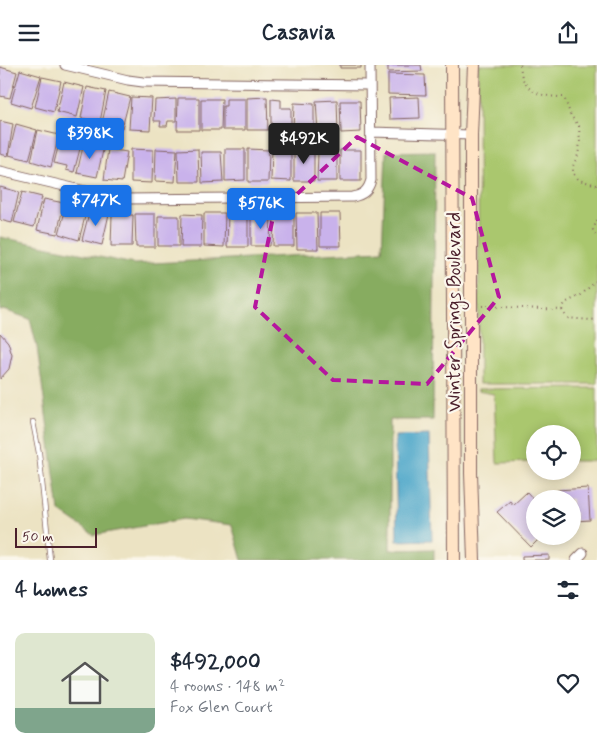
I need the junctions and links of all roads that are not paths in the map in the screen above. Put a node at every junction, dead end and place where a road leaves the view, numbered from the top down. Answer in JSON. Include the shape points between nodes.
{"nodes":[{"id":1,"x":65,"y":65,"type":"edge"},
{"id":2,"x":370,"y":65,"type":"edge"},
{"id":3,"x":452,"y":65,"type":"edge"},
{"id":4,"x":474,"y":65,"type":"edge"},
{"id":5,"x":370,"y":85,"type":"junction"},
{"id":6,"x":371,"y":132,"type":"junction"},
{"id":7,"x":452,"y":134,"type":"junction"},
{"id":8,"x":471,"y":135,"type":"junction"},
{"id":9,"x":0,"y":171,"type":"edge"},
{"id":10,"x":33,"y":422,"type":"dead end"},
{"id":11,"x":583,"y":553,"type":"dead end"},
{"id":12,"x":50,"y":560,"type":"edge"},
{"id":13,"x":454,"y":560,"type":"edge"},
{"id":14,"x":474,"y":560,"type":"edge"},
{"id":15,"x":576,"y":560,"type":"edge"}],
"edges":[{"from":1,"to":5,"type":"street","via":[[143,82]]},
{"from":2,"to":5,"type":"street"},
{"from":3,"to":7,"type":"street","name":"Winter Springs Boulevard"},
{"from":4,"to":8,"type":"street","name":"Winter Springs Boulevard"},
{"from":5,"to":6,"type":"street"},
{"from":6,"to":7,"type":"street"},
{"from":6,"to":9,"type":"street","via":[[369,188],[362,195],[352,197],[125,199]]},
{"from":7,"to":8,"type":"street"},
{"from":7,"to":13,"type":"street","name":"Winter Springs Boulevard"},
{"from":8,"to":14,"type":"street","name":"Winter Springs Boulevard"},
{"from":10,"to":12,"type":"lane"},
{"from":11,"to":15,"type":"street"}]}
